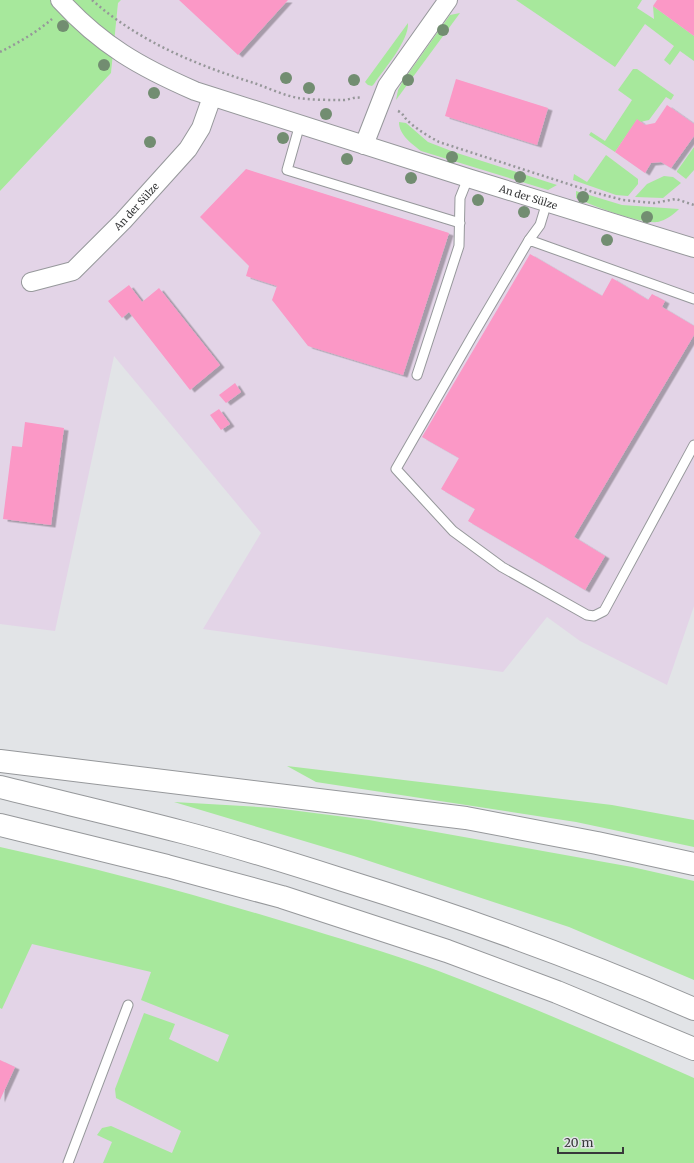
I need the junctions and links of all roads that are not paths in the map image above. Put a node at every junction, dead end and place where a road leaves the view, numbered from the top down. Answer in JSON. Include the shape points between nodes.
{"nodes":[{"id":1,"x":448,"y":0,"type":"edge"},
{"id":2,"x":63,"y":4,"type":"edge"},
{"id":3,"x":212,"y":97,"type":"junction"},
{"id":4,"x":300,"y":124,"type":"junction"},
{"id":5,"x":364,"y":145,"type":"junction"},
{"id":6,"x":468,"y":178,"type":"junction"},
{"id":7,"x":547,"y":202,"type":"junction"},
{"id":8,"x":460,"y":223,"type":"junction"},
{"id":9,"x":529,"y":240,"type":"junction"},
{"id":10,"x":693,"y":245,"type":"edge"},
{"id":11,"x":31,"y":282,"type":"dead end"},
{"id":12,"x":694,"y":299,"type":"edge"},
{"id":13,"x":417,"y":375,"type":"dead end"},
{"id":14,"x":694,"y":445,"type":"edge"},
{"id":15,"x":0,"y":760,"type":"edge"},
{"id":16,"x":0,"y":788,"type":"edge"},
{"id":17,"x":0,"y":825,"type":"edge"},
{"id":18,"x":694,"y":864,"type":"edge"},
{"id":19,"x":128,"y":1005,"type":"dead end"},
{"id":20,"x":694,"y":1009,"type":"edge"},
{"id":21,"x":694,"y":1049,"type":"edge"},
{"id":22,"x":68,"y":1163,"type":"edge"}],
"edges":[{"from":1,"to":5,"type":"street","via":[[388,86]]},
{"from":2,"to":3,"type":"street","name":"An der Sülze","via":[[104,42],[129,59],[172,81]]},
{"from":3,"to":4,"type":"street","name":"An der Sülze"},
{"from":3,"to":11,"type":"street","name":"An der Sülze","via":[[201,128],[188,149],[124,221],[73,271]]},
{"from":4,"to":5,"type":"street","name":"An der Sülze"},
{"from":4,"to":8,"type":"lane","via":[[287,170]]},
{"from":5,"to":6,"type":"street","name":"An der Sülze"},
{"from":6,"to":7,"type":"street","name":"An der Sülze"},
{"from":6,"to":8,"type":"lane","via":[[460,198]]},
{"from":7,"to":9,"type":"lane","via":[[540,225]]},
{"from":7,"to":10,"type":"street","name":"An der Sülze"},
{"from":8,"to":13,"type":"lane","via":[[459,246]]},
{"from":9,"to":12,"type":"lane"},
{"from":9,"to":14,"type":"lane","via":[[396,469],[453,531],[502,567],[587,615],[594,616],[604,611]]},
{"from":15,"to":18,"type":"highway","via":[[466,818]]},
{"from":16,"to":20,"type":"highway","via":[[182,832],[294,864],[461,919],[571,959]]},
{"from":17,"to":21,"type":"highway","via":[[282,898],[447,951]]},
{"from":19,"to":22,"type":"lane"}]}
